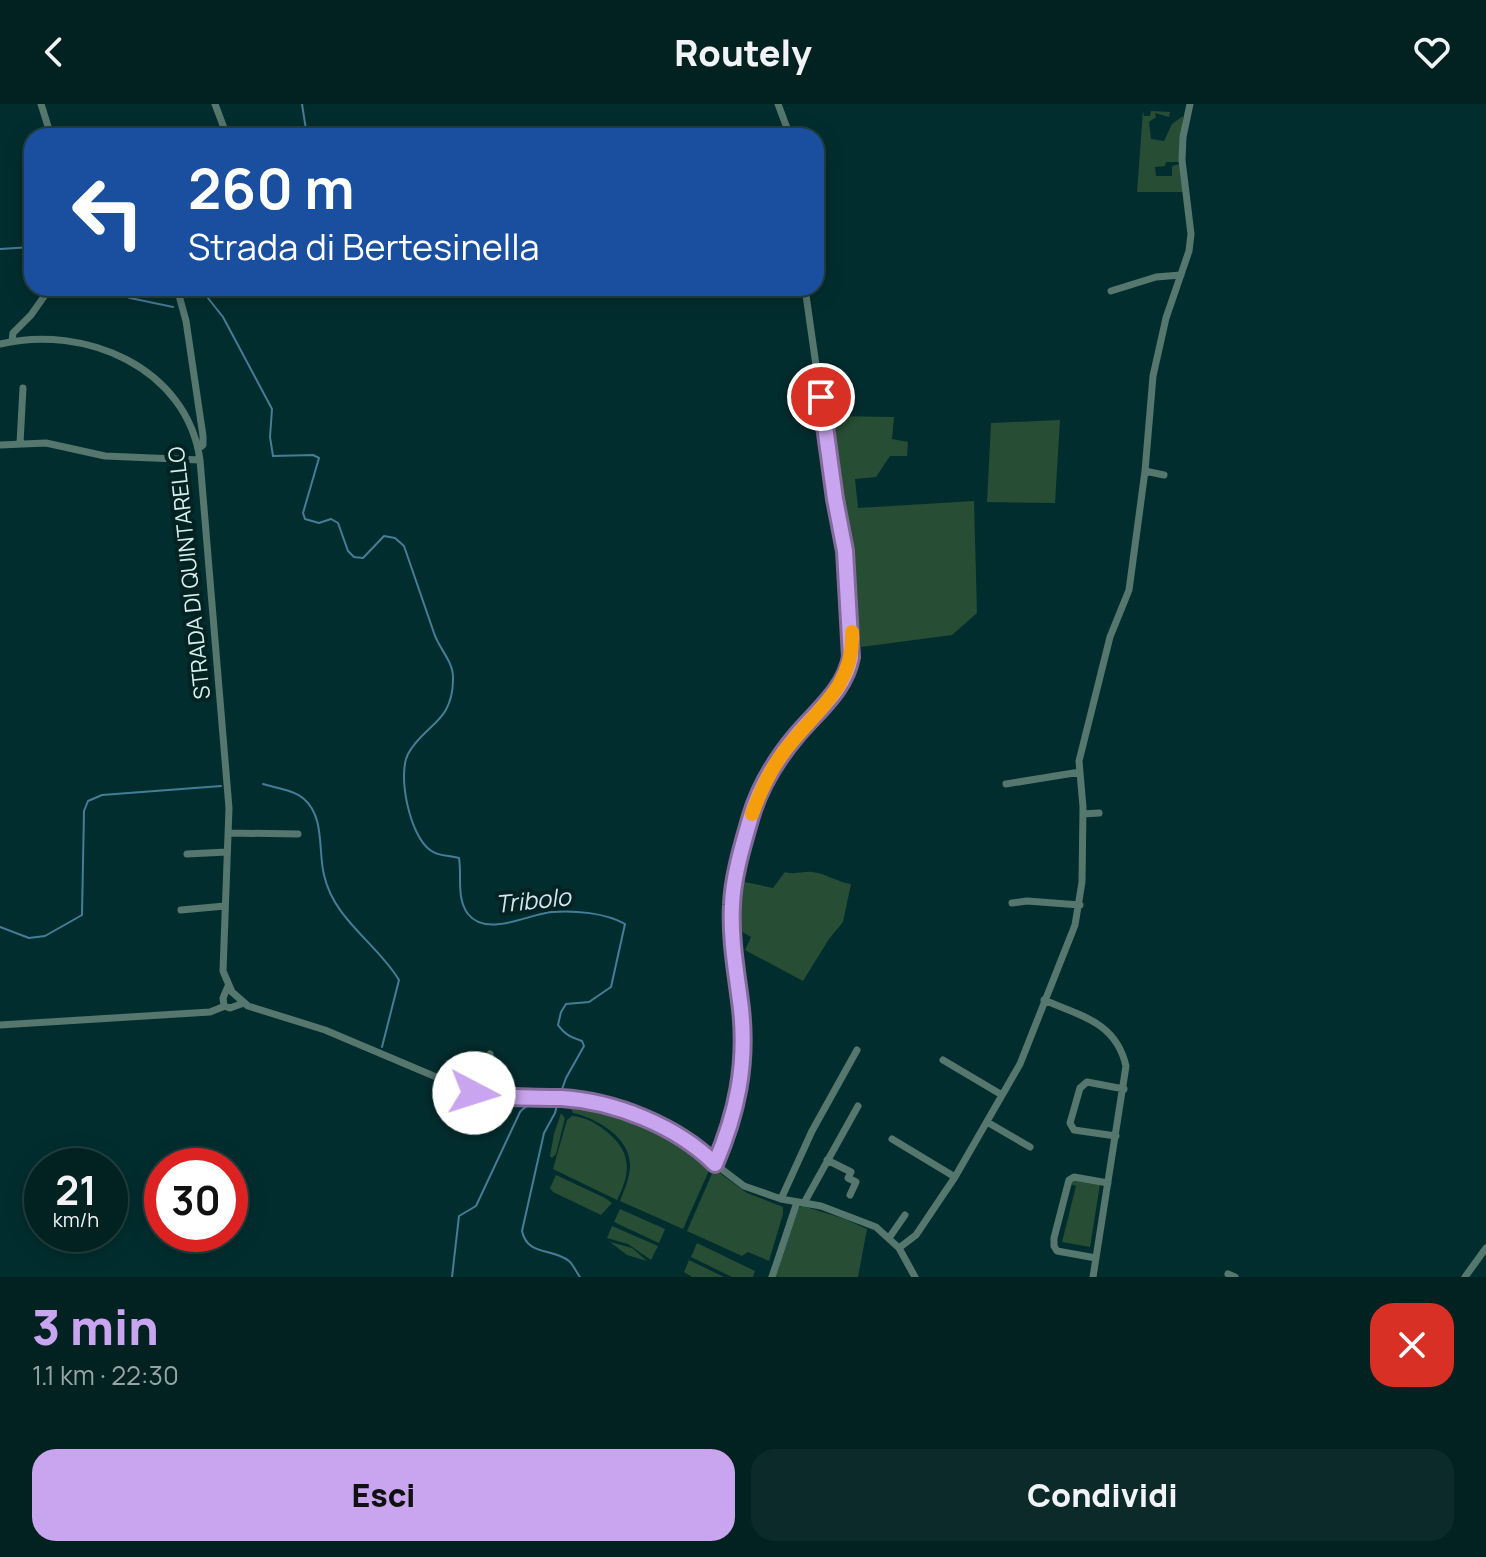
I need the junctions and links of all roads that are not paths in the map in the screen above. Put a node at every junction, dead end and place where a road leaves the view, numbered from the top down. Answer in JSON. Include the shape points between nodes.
{"nodes":[{"id":1,"x":41,"y":104,"type":"edge"},
{"id":2,"x":215,"y":104,"type":"edge"},
{"id":3,"x":778,"y":104,"type":"edge"},
{"id":4,"x":1190,"y":104,"type":"edge"},
{"id":5,"x":48,"y":128,"type":"edge"},
{"id":6,"x":224,"y":128,"type":"edge"},
{"id":7,"x":787,"y":128,"type":"edge"},
{"id":8,"x":1181,"y":275,"type":"junction"},
{"id":9,"x":1111,"y":291,"type":"dead end"},
{"id":10,"x":44,"y":296,"type":"edge"},
{"id":11,"x":179,"y":296,"type":"edge"},
{"id":12,"x":806,"y":296,"type":"edge"},
{"id":13,"x":12,"y":341,"type":"junction"},
{"id":14,"x":0,"y":344,"type":"edge"},
{"id":15,"x":23,"y":388,"type":"dead end"},
{"id":16,"x":20,"y":443,"type":"junction"},
{"id":17,"x":0,"y":445,"type":"edge"},
{"id":18,"x":198,"y":449,"type":"junction"},
{"id":19,"x":200,"y":460,"type":"junction"},
{"id":20,"x":1145,"y":471,"type":"junction"},
{"id":21,"x":1164,"y":475,"type":"dead end"},
{"id":22,"x":1080,"y":772,"type":"junction"},
{"id":23,"x":1006,"y":784,"type":"dead end"},
{"id":24,"x":1099,"y":813,"type":"dead end"},
{"id":25,"x":1083,"y":814,"type":"junction"},
{"id":26,"x":229,"y":833,"type":"junction"},
{"id":27,"x":298,"y":834,"type":"dead end"},
{"id":28,"x":227,"y":852,"type":"junction"},
{"id":29,"x":187,"y":854,"type":"dead end"},
{"id":30,"x":1012,"y":903,"type":"dead end"},
{"id":31,"x":1080,"y":905,"type":"junction"},
{"id":32,"x":225,"y":906,"type":"junction"},
{"id":33,"x":181,"y":910,"type":"dead end"},
{"id":34,"x":228,"y":986,"type":"junction"},
{"id":35,"x":1044,"y":1000,"type":"junction"},
{"id":36,"x":244,"y":1003,"type":"junction"},
{"id":37,"x":225,"y":1006,"type":"junction"},
{"id":38,"x":0,"y":1025,"type":"edge"},
{"id":39,"x":857,"y":1050,"type":"dead end"},
{"id":40,"x":490,"y":1054,"type":"dead end"},
{"id":41,"x":943,"y":1060,"type":"dead end"},
{"id":42,"x":459,"y":1087,"type":"junction"},
{"id":43,"x":1124,"y":1089,"type":"junction"},
{"id":44,"x":1002,"y":1095,"type":"junction"},
{"id":45,"x":858,"y":1106,"type":"dead end"},
{"id":46,"x":987,"y":1122,"type":"junction"},
{"id":47,"x":1116,"y":1136,"type":"junction"},
{"id":48,"x":892,"y":1139,"type":"dead end"},
{"id":49,"x":1030,"y":1147,"type":"dead end"},
{"id":50,"x":827,"y":1160,"type":"junction"},
{"id":51,"x":715,"y":1164,"type":"junction"},
{"id":52,"x":955,"y":1177,"type":"junction"},
{"id":53,"x":1108,"y":1183,"type":"junction"},
{"id":54,"x":850,"y":1195,"type":"dead end"},
{"id":55,"x":781,"y":1199,"type":"junction"},
{"id":56,"x":801,"y":1203,"type":"junction"},
{"id":57,"x":905,"y":1215,"type":"dead end"},
{"id":58,"x":889,"y":1238,"type":"junction"},
{"id":59,"x":899,"y":1248,"type":"junction"},
{"id":60,"x":1486,"y":1248,"type":"edge"},
{"id":61,"x":1096,"y":1258,"type":"junction"},
{"id":62,"x":772,"y":1277,"type":"edge"},
{"id":63,"x":915,"y":1277,"type":"edge"},
{"id":64,"x":1093,"y":1277,"type":"edge"},
{"id":65,"x":1100,"y":1277,"type":"edge"},
{"id":66,"x":1465,"y":1277,"type":"edge"}],
"edges":[{"from":1,"to":5,"type":"street"},
{"from":2,"to":6,"type":"street"},
{"from":3,"to":7,"type":"street"},
{"from":4,"to":8,"type":"street","via":[[1182,160],[1191,234]]},
{"from":8,"to":9,"type":"street"},
{"from":8,"to":20,"type":"street","via":[[1153,376]]},
{"from":10,"to":13,"type":"street"},
{"from":11,"to":18,"type":"street","via":[[203,436]]},
{"from":12,"to":51,"type":"street","via":[[845,551],[851,657],[838,688],[771,770],[752,815],[731,924],[742,1078]]},
{"from":13,"to":14,"type":"street","name":"STRADA DI QUINTARELLO"},
{"from":13,"to":18,"type":"street","name":"STRADA DI QUINTARELLO","via":[[76,341],[128,360],[170,393]]},
{"from":15,"to":16,"type":"street"},
{"from":16,"to":17,"type":"street"},
{"from":16,"to":19,"type":"street","via":[[105,456]]},
{"from":18,"to":19,"type":"street","name":"STRADA DI QUINTARELLO"},
{"from":19,"to":26,"type":"street","name":"STRADA DI QUINTARELLO"},
{"from":20,"to":21,"type":"street"},
{"from":20,"to":22,"type":"street","via":[[1129,590],[1110,637]]},
{"from":22,"to":23,"type":"street"},
{"from":22,"to":25,"type":"street"},
{"from":24,"to":25,"type":"street"},
{"from":25,"to":31,"type":"street"},
{"from":26,"to":27,"type":"street"},
{"from":26,"to":28,"type":"street","name":"STRADA DI QUINTARELLO"},
{"from":28,"to":29,"type":"street"},
{"from":28,"to":32,"type":"street","name":"STRADA DI QUINTARELLO"},
{"from":30,"to":31,"type":"street"},
{"from":31,"to":35,"type":"street"},
{"from":32,"to":33,"type":"street"},
{"from":32,"to":34,"type":"street","name":"STRADA DI QUINTARELLO","via":[[223,971]]},
{"from":34,"to":36,"type":"street"},
{"from":34,"to":37,"type":"street","name":"STRADA DI QUINTARELLO"},
{"from":35,"to":43,"type":"street","via":[[1114,1035],[1126,1066]]},
{"from":35,"to":44,"type":"street"},
{"from":36,"to":37,"type":"street"},
{"from":36,"to":42,"type":"street","via":[[325,1030]]},
{"from":37,"to":38,"type":"street","via":[[210,1012]]},
{"from":39,"to":55,"type":"street"},
{"from":40,"to":42,"type":"street","via":[[481,1065],[469,1063]]},
{"from":41,"to":44,"type":"street"},
{"from":42,"to":51,"type":"street","via":[[481,1095],[607,1106],[674,1135]]},
{"from":43,"to":47,"type":"street"},
{"from":43,"to":47,"type":"street","via":[[1087,1082],[1080,1088],[1070,1123],[1074,1130]]},
{"from":44,"to":46,"type":"street"},
{"from":45,"to":50,"type":"street"},
{"from":46,"to":49,"type":"street"},
{"from":46,"to":52,"type":"street"},
{"from":47,"to":53,"type":"street"},
{"from":48,"to":52,"type":"street"},
{"from":50,"to":54,"type":"street","via":[[851,1172],[848,1178],[856,1182]]},
{"from":50,"to":56,"type":"street"},
{"from":51,"to":55,"type":"street","via":[[744,1186]]},
{"from":52,"to":59,"type":"street","via":[[916,1235]]},
{"from":53,"to":61,"type":"street"},
{"from":53,"to":61,"type":"street","via":[[1069,1180],[1054,1238],[1057,1251]]},
{"from":55,"to":56,"type":"street"},
{"from":56,"to":58,"type":"street","via":[[851,1216]]},
{"from":56,"to":62,"type":"street"},
{"from":57,"to":58,"type":"street"},
{"from":58,"to":59,"type":"street"},
{"from":59,"to":63,"type":"street"},
{"from":60,"to":66,"type":"street"},
{"from":61,"to":64,"type":"street"},
{"from":64,"to":65,"type":"street"}]}
